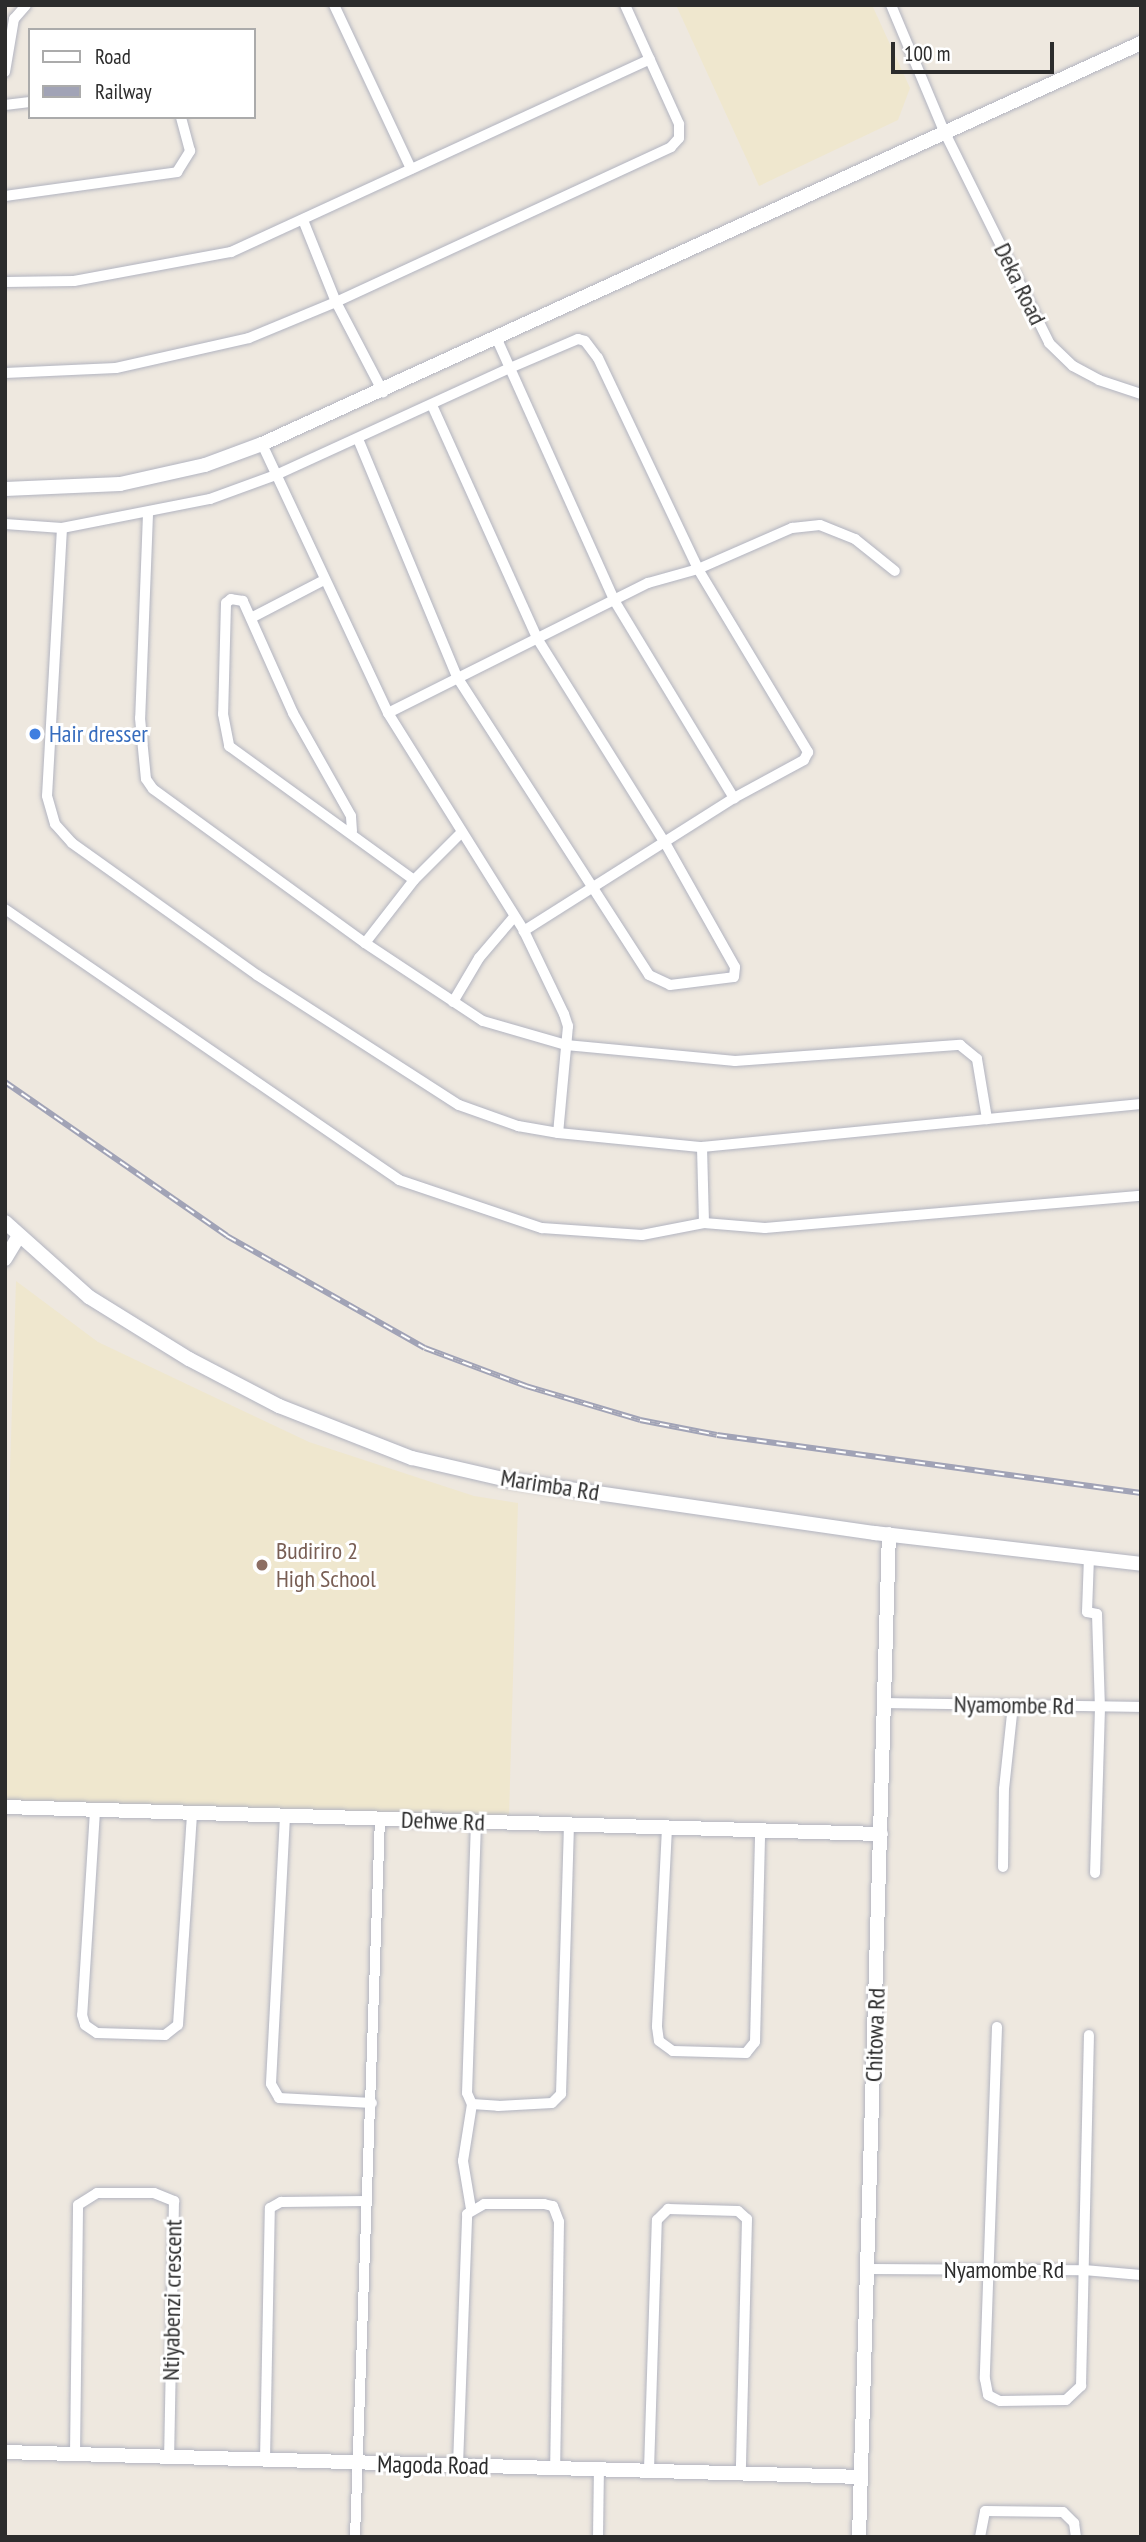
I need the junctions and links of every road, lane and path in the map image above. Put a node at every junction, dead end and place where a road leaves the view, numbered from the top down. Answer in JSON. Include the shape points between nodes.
{"nodes":[{"id":1,"x":26,"y":5,"type":"edge"},
{"id":2,"x":334,"y":5,"type":"edge"},
{"id":3,"x":625,"y":5,"type":"edge"},
{"id":4,"x":891,"y":5,"type":"edge"},
{"id":5,"x":1141,"y":43,"type":"edge"},
{"id":6,"x":650,"y":59,"type":"junction"},
{"id":7,"x":5,"y":72,"type":"edge"},
{"id":8,"x":28,"y":102,"type":"edge"},
{"id":9,"x":5,"y":105,"type":"edge"},
{"id":10,"x":182,"y":119,"type":"edge"},
{"id":11,"x":943,"y":129,"type":"junction"},
{"id":12,"x":411,"y":169,"type":"junction"},
{"id":13,"x":5,"y":197,"type":"edge"},
{"id":14,"x":303,"y":220,"type":"junction"},
{"id":15,"x":5,"y":282,"type":"edge"},
{"id":16,"x":336,"y":302,"type":"junction"},
{"id":17,"x":496,"y":337,"type":"junction"},
{"id":18,"x":510,"y":368,"type":"junction"},
{"id":19,"x":5,"y":373,"type":"edge"},
{"id":20,"x":383,"y":392,"type":"junction"},
{"id":21,"x":1141,"y":394,"type":"edge"},
{"id":22,"x":432,"y":405,"type":"junction"},
{"id":23,"x":358,"y":439,"type":"junction"},
{"id":24,"x":262,"y":444,"type":"junction"},
{"id":25,"x":276,"y":475,"type":"junction"},
{"id":26,"x":5,"y":489,"type":"edge"},
{"id":27,"x":148,"y":514,"type":"junction"},
{"id":28,"x":5,"y":524,"type":"edge"},
{"id":29,"x":62,"y":528,"type":"junction"},
{"id":30,"x":698,"y":569,"type":"junction"},
{"id":31,"x":895,"y":570,"type":"dead end"},
{"id":32,"x":323,"y":581,"type":"junction"},
{"id":33,"x":614,"y":600,"type":"junction"},
{"id":34,"x":251,"y":618,"type":"junction"},
{"id":35,"x":538,"y":640,"type":"junction"},
{"id":36,"x":457,"y":677,"type":"junction"},
{"id":37,"x":388,"y":713,"type":"junction"},
{"id":38,"x":734,"y":798,"type":"junction"},
{"id":39,"x":352,"y":831,"type":"junction"},
{"id":40,"x":460,"y":834,"type":"junction"},
{"id":41,"x":665,"y":843,"type":"junction"},
{"id":42,"x":414,"y":880,"type":"junction"},
{"id":43,"x":592,"y":888,"type":"junction"},
{"id":44,"x":5,"y":909,"type":"edge"},
{"id":45,"x":513,"y":918,"type":"junction"},
{"id":46,"x":524,"y":931,"type":"junction"},
{"id":47,"x":365,"y":943,"type":"junction"},
{"id":48,"x":453,"y":1002,"type":"junction"},
{"id":49,"x":566,"y":1045,"type":"junction"},
{"id":50,"x":1141,"y":1104,"type":"edge"},
{"id":51,"x":987,"y":1119,"type":"junction"},
{"id":52,"x":558,"y":1133,"type":"junction"},
{"id":53,"x":702,"y":1147,"type":"junction"},
{"id":54,"x":1141,"y":1196,"type":"edge"},
{"id":55,"x":5,"y":1222,"type":"edge"},
{"id":56,"x":704,"y":1223,"type":"junction"},
{"id":57,"x":19,"y":1236,"type":"junction"},
{"id":58,"x":5,"y":1259,"type":"edge"},
{"id":59,"x":889,"y":1534,"type":"junction"},
{"id":60,"x":1089,"y":1557,"type":"junction"},
{"id":61,"x":1141,"y":1564,"type":"edge"},
{"id":62,"x":887,"y":1703,"type":"junction"},
{"id":63,"x":1013,"y":1705,"type":"junction"},
{"id":64,"x":1100,"y":1707,"type":"junction"},
{"id":65,"x":1141,"y":1707,"type":"edge"},
{"id":66,"x":5,"y":1807,"type":"edge"},
{"id":67,"x":95,"y":1811,"type":"junction"},
{"id":68,"x":192,"y":1813,"type":"junction"},
{"id":69,"x":285,"y":1816,"type":"junction"},
{"id":70,"x":380,"y":1819,"type":"junction"},
{"id":71,"x":476,"y":1822,"type":"junction"},
{"id":72,"x":569,"y":1825,"type":"junction"},
{"id":73,"x":667,"y":1828,"type":"junction"},
{"id":74,"x":760,"y":1830,"type":"junction"},
{"id":75,"x":881,"y":1834,"type":"junction"},
{"id":76,"x":1003,"y":1867,"type":"dead end"},
{"id":77,"x":1095,"y":1873,"type":"dead end"},
{"id":78,"x":998,"y":2027,"type":"dead end"},
{"id":79,"x":1089,"y":2035,"type":"dead end"},
{"id":80,"x":372,"y":2103,"type":"junction"},
{"id":81,"x":472,"y":2104,"type":"junction"},
{"id":82,"x":366,"y":2201,"type":"junction"},
{"id":83,"x":471,"y":2210,"type":"junction"},
{"id":84,"x":867,"y":2269,"type":"junction"},
{"id":85,"x":988,"y":2270,"type":"junction"},
{"id":86,"x":1084,"y":2270,"type":"junction"},
{"id":87,"x":1141,"y":2275,"type":"edge"},
{"id":88,"x":5,"y":2452,"type":"edge"},
{"id":89,"x":75,"y":2455,"type":"junction"},
{"id":90,"x":169,"y":2457,"type":"junction"},
{"id":91,"x":265,"y":2460,"type":"junction"},
{"id":92,"x":359,"y":2464,"type":"junction"},
{"id":93,"x":458,"y":2465,"type":"junction"},
{"id":94,"x":555,"y":2467,"type":"junction"},
{"id":95,"x":599,"y":2469,"type":"junction"},
{"id":96,"x":649,"y":2470,"type":"junction"},
{"id":97,"x":741,"y":2472,"type":"junction"},
{"id":98,"x":861,"y":2477,"type":"junction"},
{"id":99,"x":355,"y":2537,"type":"edge"},
{"id":100,"x":598,"y":2537,"type":"edge"},
{"id":101,"x":859,"y":2537,"type":"edge"},
{"id":102,"x":980,"y":2537,"type":"edge"},
{"id":103,"x":1076,"y":2537,"type":"edge"}],
"edges":[{"from":1,"to":7,"type":"street","via":[[13,19]]},
{"from":2,"to":12,"type":"street"},
{"from":3,"to":6,"type":"street"},
{"from":4,"to":11,"type":"street","name":"Deka Road"},
{"from":5,"to":11,"type":"street"},
{"from":6,"to":12,"type":"street"},
{"from":6,"to":16,"type":"street","via":[[679,124],[679,138],[671,147]]},
{"from":8,"to":9,"type":"street"},
{"from":10,"to":13,"type":"street","via":[[190,151],[177,172]]},
{"from":11,"to":17,"type":"street"},
{"from":11,"to":21,"type":"street","name":"Deka Road","via":[[1049,344],[1073,366]]},
{"from":12,"to":14,"type":"street"},
{"from":14,"to":15,"type":"street","via":[[230,252],[179,264],[74,281]]},
{"from":14,"to":16,"type":"street"},
{"from":16,"to":19,"type":"street","via":[[249,338],[164,360],[90,370]]},
{"from":16,"to":20,"type":"street"},
{"from":17,"to":18,"type":"street"},
{"from":17,"to":20,"type":"street"},
{"from":18,"to":22,"type":"street"},
{"from":18,"to":30,"type":"street","via":[[578,339],[590,346]]},
{"from":18,"to":33,"type":"street"},
{"from":20,"to":24,"type":"street"},
{"from":22,"to":23,"type":"street"},
{"from":22,"to":35,"type":"street"},
{"from":23,"to":25,"type":"street"},
{"from":23,"to":36,"type":"street"},
{"from":24,"to":25,"type":"street"},
{"from":24,"to":26,"type":"street","via":[[205,465],[120,484]]},
{"from":25,"to":27,"type":"street"},
{"from":25,"to":32,"type":"street"},
{"from":27,"to":29,"type":"street"},
{"from":27,"to":47,"type":"street","via":[[140,718],[146,779],[153,789]]},
{"from":28,"to":29,"type":"street"},
{"from":29,"to":52,"type":"street","via":[[47,796],[60,831],[257,975],[440,1094],[485,1116]]},
{"from":30,"to":31,"type":"street","via":[[792,528],[820,525],[855,539]]},
{"from":30,"to":33,"type":"street","via":[[669,575]]},
{"from":30,"to":38,"type":"street","via":[[808,749],[804,760]]},
{"from":32,"to":34,"type":"street"},
{"from":32,"to":37,"type":"street"},
{"from":33,"to":35,"type":"street"},
{"from":33,"to":38,"type":"street"},
{"from":34,"to":39,"type":"street","via":[[293,713],[351,816]]},
{"from":34,"to":39,"type":"street","via":[[243,601],[235,598],[226,603],[223,722],[229,746]]},
{"from":35,"to":36,"type":"street"},
{"from":35,"to":41,"type":"street"},
{"from":36,"to":37,"type":"street"},
{"from":36,"to":43,"type":"street"},
{"from":37,"to":40,"type":"street"},
{"from":38,"to":41,"type":"street"},
{"from":39,"to":42,"type":"street"},
{"from":40,"to":42,"type":"street"},
{"from":40,"to":45,"type":"street"},
{"from":41,"to":43,"type":"street"},
{"from":41,"to":43,"type":"street","via":[[735,967],[734,977],[670,985],[656,979]]},
{"from":42,"to":47,"type":"street"},
{"from":43,"to":46,"type":"street"},
{"from":44,"to":56,"type":"street","via":[[408,1184],[556,1230],[642,1235]]},
{"from":45,"to":46,"type":"street"},
{"from":45,"to":48,"type":"street","via":[[479,958]]},
{"from":46,"to":49,"type":"street","via":[[564,1014]]},
{"from":47,"to":48,"type":"street"},
{"from":48,"to":49,"type":"street","via":[[495,1026]]},
{"from":49,"to":51,"type":"street","via":[[735,1062],[956,1044],[976,1059]]},
{"from":49,"to":52,"type":"street"},
{"from":50,"to":51,"type":"street"},
{"from":51,"to":53,"type":"street"},
{"from":52,"to":53,"type":"street"},
{"from":53,"to":56,"type":"street"},
{"from":54,"to":56,"type":"street","via":[[765,1228]]},
{"from":55,"to":57,"type":"street","name":"Marimba Rd"},
{"from":57,"to":58,"type":"street"},
{"from":57,"to":59,"type":"street","name":"Marimba Rd","via":[[89,1297],[189,1359],[279,1406],[412,1458],[507,1480]]},
{"from":59,"to":60,"type":"street","name":"Marimba Rd"},
{"from":59,"to":62,"type":"street","name":"Chitowa Rd"},
{"from":60,"to":61,"type":"street","name":"Marimba Rd"},
{"from":60,"to":64,"type":"street","via":[[1087,1612],[1097,1614]]},
{"from":62,"to":63,"type":"street","name":"Nyamombe Rd"},
{"from":62,"to":75,"type":"street","name":"Chitowa Rd"},
{"from":63,"to":64,"type":"street","name":"Nyamombe Rd"},
{"from":63,"to":76,"type":"street","via":[[1004,1789]]},
{"from":64,"to":65,"type":"street","name":"Nyamombe Rd"},
{"from":64,"to":77,"type":"street"},
{"from":66,"to":67,"type":"street","name":"Dehwe Rd"},
{"from":67,"to":68,"type":"street","name":"Dehwe Rd"},
{"from":67,"to":68,"type":"street","via":[[83,2021],[97,2034],[174,2031],[181,2014]]},
{"from":68,"to":69,"type":"street","name":"Dehwe Rd"},
{"from":69,"to":70,"type":"street","name":"Dehwe Rd"},
{"from":69,"to":80,"type":"street","via":[[271,2084],[279,2098]]},
{"from":70,"to":71,"type":"street","name":"Dehwe Rd"},
{"from":70,"to":80,"type":"street"},
{"from":71,"to":72,"type":"street","name":"Dehwe Rd"},
{"from":71,"to":81,"type":"street","via":[[467,2085]]},
{"from":72,"to":73,"type":"street","name":"Dehwe Rd"},
{"from":72,"to":81,"type":"street","via":[[561,2094],[552,2103]]},
{"from":73,"to":74,"type":"street","name":"Dehwe Rd"},
{"from":73,"to":74,"type":"street","via":[[657,2027],[659,2041],[673,2052],[746,2053],[755,2042]]},
{"from":74,"to":75,"type":"street","name":"Dehwe Rd"},
{"from":75,"to":84,"type":"street","name":"Chitowa Rd"},
{"from":78,"to":85,"type":"street"},
{"from":79,"to":86,"type":"street"},
{"from":80,"to":82,"type":"street"},
{"from":81,"to":83,"type":"street","via":[[463,2161]]},
{"from":82,"to":91,"type":"street","via":[[281,2202],[270,2208]]},
{"from":82,"to":92,"type":"street"},
{"from":83,"to":93,"type":"street"},
{"from":83,"to":94,"type":"street","via":[[492,2204],[544,2204],[556,2213]]},
{"from":84,"to":85,"type":"street","name":"Nyamombe Rd"},
{"from":84,"to":98,"type":"street","name":"Chitowa Rd"},
{"from":85,"to":86,"type":"street","name":"Nyamombe Rd"},
{"from":85,"to":86,"type":"street","via":[[987,2393],[1000,2402],[1055,2402],[1074,2397],[1081,2386]]},
{"from":86,"to":87,"type":"street","name":"Nyamombe Rd"},
{"from":88,"to":89,"type":"street","name":"Magoda Road"},
{"from":89,"to":90,"type":"street","name":"Magoda Road"},
{"from":89,"to":90,"type":"street","name":"Ntiyabenzi crescent","via":[[78,2205],[97,2193],[131,2192],[161,2193],[174,2201]]},
{"from":90,"to":91,"type":"street","name":"Magoda Road"},
{"from":91,"to":92,"type":"street","name":"Magoda Road"},
{"from":92,"to":93,"type":"street","name":"Magoda Road"},
{"from":92,"to":99,"type":"street"},
{"from":93,"to":94,"type":"street","name":"Magoda Road"},
{"from":94,"to":95,"type":"street","name":"Magoda Road"},
{"from":95,"to":96,"type":"street","name":"Magoda Road"},
{"from":95,"to":100,"type":"street"},
{"from":96,"to":97,"type":"street","name":"Magoda Road"},
{"from":96,"to":97,"type":"street","via":[[657,2220],[668,2209],[738,2211],[747,2219]]},
{"from":97,"to":98,"type":"street","name":"Magoda Road"},
{"from":98,"to":101,"type":"street","name":"Chitowa Rd"},
{"from":102,"to":103,"type":"street","via":[[985,2512],[1011,2511],[1063,2512],[1074,2523]]}]}
